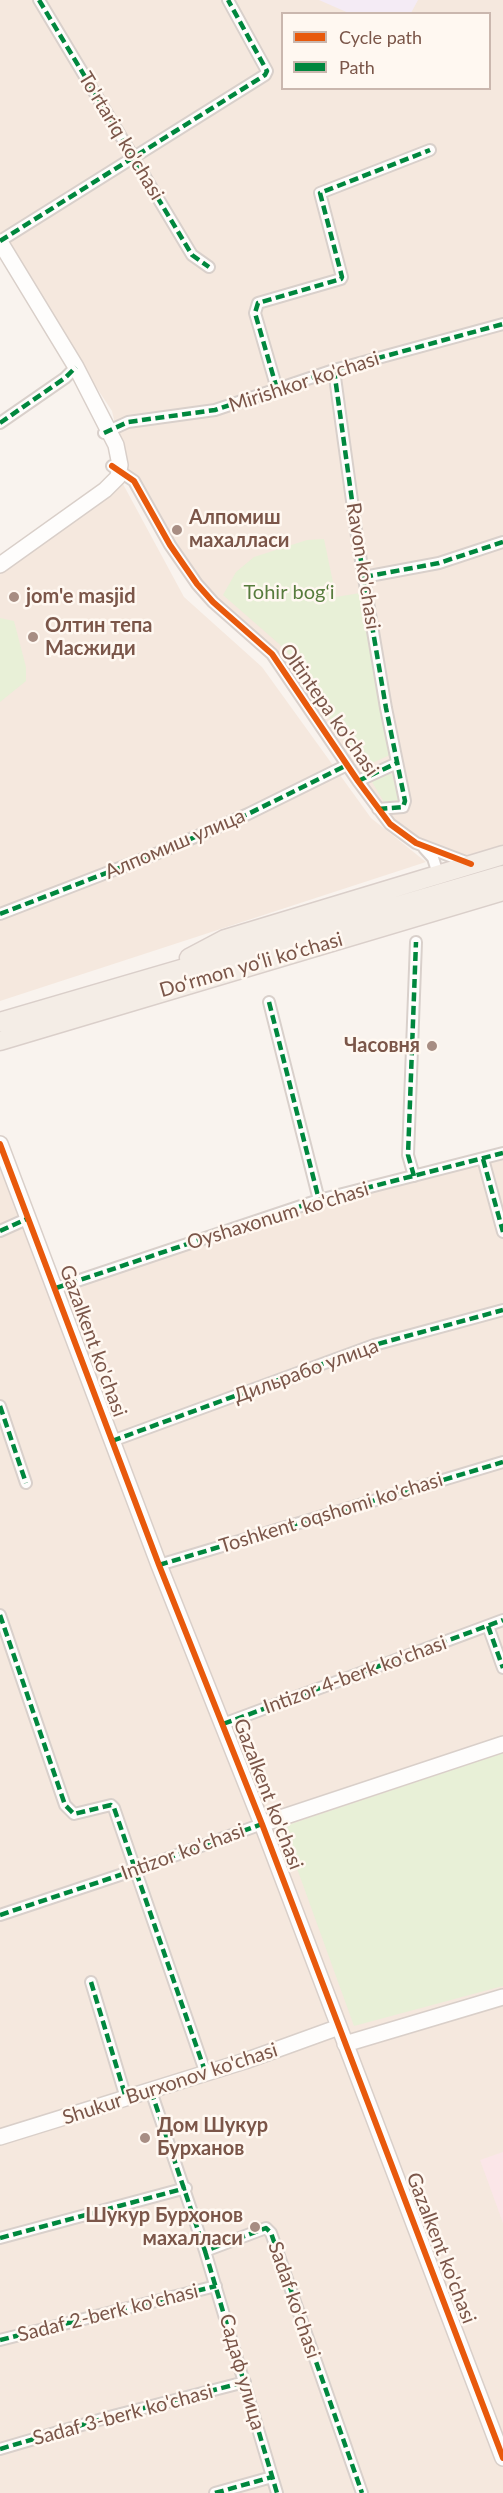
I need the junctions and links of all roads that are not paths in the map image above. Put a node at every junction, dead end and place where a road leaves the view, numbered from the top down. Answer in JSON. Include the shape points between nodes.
{"nodes":[{"id":1,"x":39,"y":0,"type":"edge"},
{"id":2,"x":228,"y":0,"type":"edge"},
{"id":3,"x":430,"y":150,"type":"dead end"},
{"id":4,"x":134,"y":159,"type":"junction"},
{"id":5,"x":0,"y":242,"type":"edge"},
{"id":6,"x":0,"y":252,"type":"edge"},
{"id":7,"x":209,"y":267,"type":"dead end"},
{"id":8,"x":503,"y":324,"type":"edge"},
{"id":9,"x":74,"y":369,"type":"junction"},
{"id":10,"x":334,"y":370,"type":"junction"},
{"id":11,"x":277,"y":389,"type":"junction"},
{"id":12,"x":0,"y":423,"type":"edge"},
{"id":13,"x":106,"y":432,"type":"junction"},
{"id":14,"x":116,"y":469,"type":"junction"},
{"id":15,"x":503,"y":542,"type":"edge"},
{"id":16,"x":0,"y":555,"type":"edge"},
{"id":17,"x":0,"y":565,"type":"edge"},
{"id":18,"x":364,"y":577,"type":"junction"},
{"id":19,"x":397,"y":763,"type":"junction"},
{"id":20,"x":347,"y":765,"type":"junction"},
{"id":21,"x":358,"y":781,"type":"junction"},
{"id":22,"x":378,"y":809,"type":"junction"},
{"id":23,"x":422,"y":846,"type":"junction"},
{"id":24,"x":503,"y":855,"type":"edge"},
{"id":25,"x":471,"y":864,"type":"junction"},
{"id":26,"x":438,"y":874,"type":"junction"},
{"id":27,"x":503,"y":875,"type":"edge"},
{"id":28,"x":503,"y":891,"type":"edge"},
{"id":29,"x":0,"y":914,"type":"edge"},
{"id":30,"x":416,"y":942,"type":"dead end"},
{"id":31,"x":160,"y":974,"type":"junction"},
{"id":32,"x":269,"y":1002,"type":"dead end"},
{"id":33,"x":0,"y":1022,"type":"edge"},
{"id":34,"x":0,"y":1041,"type":"edge"},
{"id":35,"x":0,"y":1144,"type":"edge"},
{"id":36,"x":503,"y":1153,"type":"edge"},
{"id":37,"x":483,"y":1159,"type":"junction"},
{"id":38,"x":414,"y":1176,"type":"junction"},
{"id":39,"x":320,"y":1200,"type":"junction"},
{"id":40,"x":29,"y":1218,"type":"junction"},
{"id":41,"x":0,"y":1231,"type":"edge"},
{"id":42,"x":503,"y":1232,"type":"edge"},
{"id":43,"x":56,"y":1288,"type":"junction"},
{"id":44,"x":503,"y":1310,"type":"edge"},
{"id":45,"x":0,"y":1406,"type":"edge"},
{"id":46,"x":2,"y":1422,"type":"edge"},
{"id":47,"x":112,"y":1441,"type":"junction"},
{"id":48,"x":503,"y":1462,"type":"edge"},
{"id":49,"x":26,"y":1483,"type":"dead end"},
{"id":50,"x":159,"y":1565,"type":"junction"},
{"id":51,"x":0,"y":1615,"type":"edge"},
{"id":52,"x":503,"y":1620,"type":"edge"},
{"id":53,"x":488,"y":1626,"type":"junction"},
{"id":54,"x":503,"y":1668,"type":"edge"},
{"id":55,"x":223,"y":1724,"type":"junction"},
{"id":56,"x":503,"y":1744,"type":"edge"},
{"id":57,"x":262,"y":1824,"type":"junction"},
{"id":58,"x":135,"y":1870,"type":"junction"},
{"id":59,"x":0,"y":1916,"type":"edge"},
{"id":60,"x":91,"y":1982,"type":"dead end"},
{"id":61,"x":503,"y":1997,"type":"edge"},
{"id":62,"x":339,"y":2027,"type":"junction"},
{"id":63,"x":345,"y":2044,"type":"junction"},
{"id":64,"x":206,"y":2074,"type":"junction"},
{"id":65,"x":151,"y":2091,"type":"junction"},
{"id":66,"x":126,"y":2098,"type":"junction"},
{"id":67,"x":0,"y":2137,"type":"edge"},
{"id":68,"x":186,"y":2188,"type":"junction"},
{"id":69,"x":0,"y":2238,"type":"edge"},
{"id":70,"x":205,"y":2251,"type":"junction"},
{"id":71,"x":216,"y":2286,"type":"junction"},
{"id":72,"x":0,"y":2340,"type":"edge"},
{"id":73,"x":245,"y":2382,"type":"junction"},
{"id":74,"x":0,"y":2449,"type":"edge"},
{"id":75,"x":503,"y":2457,"type":"edge"},
{"id":76,"x":272,"y":2477,"type":"junction"},
{"id":77,"x":215,"y":2493,"type":"edge"},
{"id":78,"x":277,"y":2493,"type":"edge"},
{"id":79,"x":362,"y":2493,"type":"edge"}],
"edges":[{"from":1,"to":4,"type":"street","name":"To'rtariq ko'chasi"},
{"from":2,"to":4,"type":"street","via":[[266,73]]},
{"from":3,"to":11,"type":"street","via":[[320,193],[342,277],[258,303],[255,314]]},
{"from":4,"to":5,"type":"street"},
{"from":4,"to":7,"type":"street","name":"To'rtariq ko'chasi","via":[[192,255]]},
{"from":5,"to":9,"type":"street"},
{"from":6,"to":9,"type":"street"},
{"from":8,"to":10,"type":"street","name":"Mirishkor ko'chasi"},
{"from":9,"to":12,"type":"street"},
{"from":9,"to":13,"type":"street"},
{"from":10,"to":11,"type":"street","name":"Mirishkor ko'chasi"},
{"from":10,"to":18,"type":"street","name":"Ravon ko'chasi"},
{"from":11,"to":13,"type":"street","name":"Mirishkor ko'chasi","via":[[215,410],[128,423]]},
{"from":13,"to":14,"type":"street","via":[[118,452]]},
{"from":14,"to":16,"type":"street"},
{"from":14,"to":17,"type":"street","via":[[114,482],[105,490]]},
{"from":14,"to":20,"type":"street","name":"Oltintepa ko'chasi","via":[[134,481],[197,584],[272,654]]},
{"from":15,"to":18,"type":"street","via":[[439,564]]},
{"from":18,"to":19,"type":"street","name":"Ravon ko'chasi"},
{"from":19,"to":21,"type":"street"},
{"from":19,"to":22,"type":"street","name":"Ravon ko'chasi","via":[[405,804]]},
{"from":20,"to":21,"type":"street","name":"Oltintepa ko'chasi"},
{"from":20,"to":29,"type":"street","name":"Алпомиш улица","via":[[168,849]]},
{"from":21,"to":22,"type":"street","name":"Oltintepa ko'chasi"},
{"from":22,"to":23,"type":"street","name":"Oltintepa ko'chasi","via":[[397,830]]},
{"from":23,"to":25,"type":"street","name":"Oltintepa ko'chasi"},
{"from":23,"to":26,"type":"street","via":[[432,855]]},
{"from":24,"to":25,"type":"main road"},
{"from":25,"to":26,"type":"main road"},
{"from":26,"to":31,"type":"main road","via":[[225,939]]},
{"from":27,"to":31,"type":"main road","name":"Do‘rmon yo‘li ko‘chasi"},
{"from":28,"to":34,"type":"main road","name":"Do‘rmon yo‘li ko‘chasi"},
{"from":30,"to":38,"type":"street","via":[[408,1155]]},
{"from":31,"to":33,"type":"main road","name":"Do‘rmon yo‘li ko‘chasi"},
{"from":32,"to":39,"type":"street"},
{"from":35,"to":40,"type":"street","name":"Gazalkent ko'chasi"},
{"from":36,"to":37,"type":"street","name":"Oyshaxonum ko'chasi"},
{"from":37,"to":38,"type":"street","name":"Oyshaxonum ko'chasi"},
{"from":37,"to":42,"type":"street"},
{"from":38,"to":39,"type":"street","name":"Oyshaxonum ko'chasi"},
{"from":39,"to":43,"type":"street","name":"Oyshaxonum ko'chasi"},
{"from":40,"to":41,"type":"street"},
{"from":40,"to":43,"type":"street","name":"Gazalkent ko'chasi"},
{"from":43,"to":47,"type":"street","name":"Gazalkent ko'chasi"},
{"from":44,"to":47,"type":"street","name":"Дильрабо улица","via":[[374,1345]]},
{"from":45,"to":46,"type":"street"},
{"from":46,"to":49,"type":"street"},
{"from":47,"to":50,"type":"street","name":"Gazalkent ko'chasi"},
{"from":48,"to":50,"type":"street","name":"Toshkent oqshomi ko'chasi"},
{"from":50,"to":55,"type":"street","name":"Gazalkent ko'chasi"},
{"from":51,"to":58,"type":"street","via":[[65,1805],[74,1814],[111,1805]]},
{"from":52,"to":53,"type":"street","name":"Intizor 4-berk ko'chasi"},
{"from":53,"to":54,"type":"street"},
{"from":53,"to":55,"type":"street","name":"Intizor 4-berk ko'chasi"},
{"from":55,"to":57,"type":"street","name":"Gazalkent ko'chasi"},
{"from":56,"to":57,"type":"street","name":"Intizor ko'chasi"},
{"from":57,"to":58,"type":"street","name":"Intizor ko'chasi"},
{"from":57,"to":62,"type":"street","name":"Gazalkent ko'chasi"},
{"from":58,"to":59,"type":"street","name":"Intizor ko'chasi"},
{"from":58,"to":64,"type":"street"},
{"from":60,"to":66,"type":"street"},
{"from":61,"to":63,"type":"street"},
{"from":62,"to":63,"type":"street","name":"Gazalkent ko'chasi"},
{"from":62,"to":64,"type":"street","name":"Shukur Burxonov ko'chasi"},
{"from":63,"to":75,"type":"street","name":"Gazalkent ko'chasi"},
{"from":64,"to":65,"type":"street","name":"Shukur Burxonov ko'chasi"},
{"from":65,"to":66,"type":"street","name":"Shukur Burxonov ko'chasi"},
{"from":65,"to":68,"type":"street"},
{"from":66,"to":67,"type":"street","name":"Shukur Burxonov ko'chasi"},
{"from":68,"to":69,"type":"street"},
{"from":68,"to":70,"type":"street"},
{"from":70,"to":71,"type":"street","name":"Садаф улица"},
{"from":70,"to":79,"type":"street","name":"Sadaf ko'chasi","via":[[268,2229]]},
{"from":71,"to":72,"type":"street","name":"Sadaf 2-berk ko'chasi"},
{"from":71,"to":73,"type":"street","name":"Садаф улица"},
{"from":73,"to":74,"type":"street","name":"Sadaf 3-berk ko'chasi"},
{"from":73,"to":76,"type":"street","name":"Садаф улица"},
{"from":76,"to":77,"type":"street"},
{"from":76,"to":78,"type":"street","name":"Садаф улица"}]}
